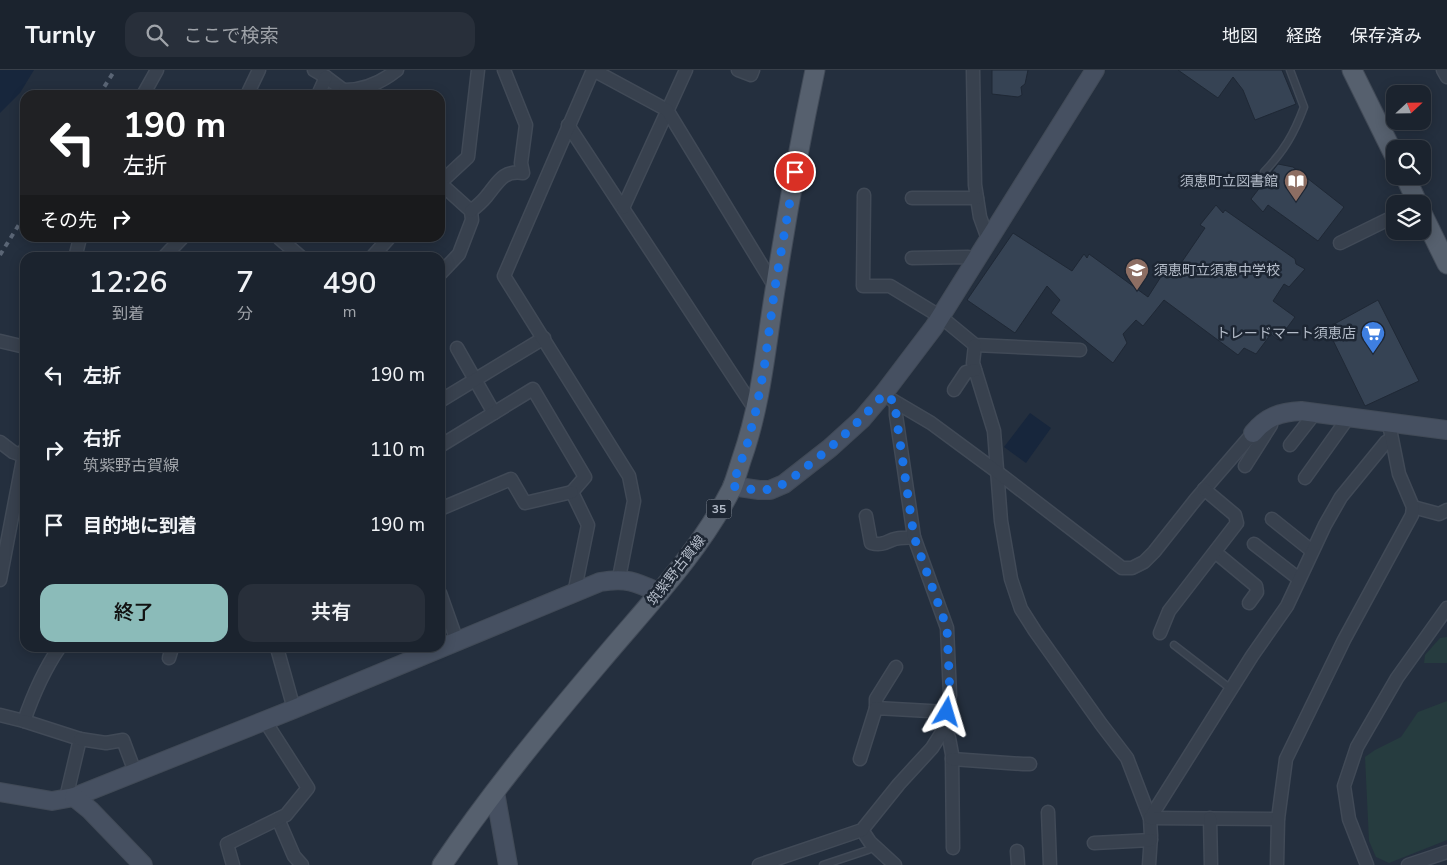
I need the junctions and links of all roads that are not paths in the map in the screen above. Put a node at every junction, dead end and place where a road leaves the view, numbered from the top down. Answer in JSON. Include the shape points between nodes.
{"nodes":[{"id":1,"x":157,"y":70,"type":"edge"},
{"id":2,"x":259,"y":70,"type":"edge"},
{"id":3,"x":314,"y":70,"type":"edge"},
{"id":4,"x":397,"y":70,"type":"edge"},
{"id":5,"x":478,"y":70,"type":"edge"},
{"id":6,"x":504,"y":70,"type":"edge"},
{"id":7,"x":686,"y":70,"type":"edge"},
{"id":8,"x":738,"y":70,"type":"edge"},
{"id":9,"x":753,"y":70,"type":"edge"},
{"id":10,"x":816,"y":70,"type":"edge"},
{"id":11,"x":973,"y":70,"type":"edge"},
{"id":12,"x":1095,"y":70,"type":"edge"},
{"id":13,"x":1290,"y":70,"type":"edge"},
{"id":14,"x":1352,"y":70,"type":"edge"},
{"id":15,"x":1443,"y":70,"type":"edge"},
{"id":16,"x":326,"y":77,"type":"junction"},
{"id":17,"x":1447,"y":77,"type":"edge"},
{"id":18,"x":147,"y":90,"type":"edge"},
{"id":19,"x":249,"y":90,"type":"edge"},
{"id":20,"x":320,"y":90,"type":"edge"},
{"id":21,"x":344,"y":90,"type":"edge"},
{"id":22,"x":356,"y":90,"type":"edge"},
{"id":23,"x":667,"y":110,"type":"junction"},
{"id":24,"x":568,"y":125,"type":"junction"},
{"id":25,"x":1387,"y":140,"type":"edge"},
{"id":26,"x":523,"y":172,"type":"junction"},
{"id":27,"x":1264,"y":172,"type":"dead end"},
{"id":28,"x":445,"y":178,"type":"edge"},
{"id":29,"x":545,"y":180,"type":"junction"},
{"id":30,"x":445,"y":188,"type":"edge"},
{"id":31,"x":864,"y":195,"type":"dead end"},
{"id":32,"x":912,"y":198,"type":"dead end"},
{"id":33,"x":978,"y":198,"type":"junction"},
{"id":34,"x":622,"y":208,"type":"junction"},
{"id":35,"x":471,"y":211,"type":"junction"},
{"id":36,"x":1386,"y":220,"type":"edge"},
{"id":37,"x":1431,"y":231,"type":"edge"},
{"id":38,"x":988,"y":239,"type":"junction"},
{"id":39,"x":178,"y":242,"type":"edge"},
{"id":40,"x":386,"y":242,"type":"edge"},
{"id":41,"x":1340,"y":243,"type":"dead end"},
{"id":42,"x":169,"y":252,"type":"edge"},
{"id":43,"x":377,"y":252,"type":"edge"},
{"id":44,"x":912,"y":258,"type":"dead end"},
{"id":45,"x":975,"y":261,"type":"junction"},
{"id":46,"x":1447,"y":264,"type":"edge"},
{"id":47,"x":445,"y":269,"type":"edge"},
{"id":48,"x":775,"y":287,"type":"junction"},
{"id":49,"x":940,"y":317,"type":"junction"},
{"id":50,"x":544,"y":338,"type":"junction"},
{"id":51,"x":0,"y":341,"type":"edge"},
{"id":52,"x":20,"y":346,"type":"edge"},
{"id":53,"x":975,"y":346,"type":"junction"},
{"id":54,"x":457,"y":348,"type":"dead end"},
{"id":55,"x":1080,"y":350,"type":"dead end"},
{"id":56,"x":975,"y":370,"type":"junction"},
{"id":57,"x":474,"y":380,"type":"junction"},
{"id":58,"x":954,"y":390,"type":"dead end"},
{"id":59,"x":445,"y":398,"type":"edge"},
{"id":60,"x":890,"y":398,"type":"junction"},
{"id":61,"x":756,"y":410,"type":"junction"},
{"id":62,"x":494,"y":413,"type":"junction"},
{"id":63,"x":1315,"y":414,"type":"junction"},
{"id":64,"x":1269,"y":418,"type":"junction"},
{"id":65,"x":1348,"y":418,"type":"junction"},
{"id":66,"x":1447,"y":430,"type":"edge"},
{"id":67,"x":1390,"y":431,"type":"junction"},
{"id":68,"x":1252,"y":433,"type":"joint"},
{"id":69,"x":0,"y":442,"type":"edge"},
{"id":70,"x":445,"y":443,"type":"edge"},
{"id":71,"x":1290,"y":445,"type":"dead end"},
{"id":72,"x":20,"y":453,"type":"edge"},
{"id":73,"x":1245,"y":466,"type":"dead end"},
{"id":74,"x":996,"y":471,"type":"junction"},
{"id":75,"x":1305,"y":478,"type":"dead end"},
{"id":76,"x":732,"y":486,"type":"junction"},
{"id":77,"x":1204,"y":489,"type":"junction"},
{"id":78,"x":572,"y":492,"type":"junction"},
{"id":79,"x":20,"y":498,"type":"edge"},
{"id":80,"x":445,"y":507,"type":"edge"},
{"id":81,"x":1413,"y":507,"type":"junction"},
{"id":82,"x":1447,"y":510,"type":"edge"},
{"id":83,"x":866,"y":516,"type":"dead end"},
{"id":84,"x":1272,"y":519,"type":"dead end"},
{"id":85,"x":914,"y":537,"type":"junction"},
{"id":86,"x":1254,"y":544,"type":"dead end"},
{"id":87,"x":1312,"y":551,"type":"junction"},
{"id":88,"x":1215,"y":552,"type":"junction"},
{"id":89,"x":2,"y":561,"type":"edge"},
{"id":90,"x":618,"y":578,"type":"junction"},
{"id":91,"x":1299,"y":579,"type":"junction"},
{"id":92,"x":0,"y":580,"type":"edge"},
{"id":93,"x":575,"y":588,"type":"dead end"},
{"id":94,"x":660,"y":593,"type":"junction"},
{"id":95,"x":1249,"y":603,"type":"dead end"},
{"id":96,"x":445,"y":608,"type":"edge"},
{"id":97,"x":1447,"y":608,"type":"edge"},
{"id":98,"x":1160,"y":633,"type":"dead end"},
{"id":99,"x":457,"y":641,"type":"junction"},
{"id":100,"x":1174,"y":645,"type":"dead end"},
{"id":101,"x":445,"y":646,"type":"edge"},
{"id":102,"x":56,"y":652,"type":"edge"},
{"id":103,"x":278,"y":652,"type":"edge"},
{"id":104,"x":431,"y":652,"type":"edge"},
{"id":105,"x":896,"y":667,"type":"dead end"},
{"id":106,"x":1231,"y":689,"type":"junction"},
{"id":107,"x":876,"y":708,"type":"junction"},
{"id":108,"x":294,"y":709,"type":"junction"},
{"id":109,"x":947,"y":712,"type":"junction"},
{"id":110,"x":0,"y":714,"type":"edge"},
{"id":111,"x":24,"y":720,"type":"junction"},
{"id":112,"x":265,"y":721,"type":"junction"},
{"id":113,"x":944,"y":729,"type":"junction"},
{"id":114,"x":80,"y":738,"type":"junction"},
{"id":115,"x":952,"y":758,"type":"junction"},
{"id":116,"x":860,"y":759,"type":"dead end"},
{"id":117,"x":1030,"y":764,"type":"dead end"},
{"id":118,"x":135,"y":772,"type":"junction"},
{"id":119,"x":0,"y":792,"type":"edge"},
{"id":120,"x":495,"y":792,"type":"junction"},
{"id":121,"x":70,"y":798,"type":"junction"},
{"id":122,"x":1048,"y":812,"type":"dead end"},
{"id":123,"x":1150,"y":818,"type":"junction"},
{"id":124,"x":1210,"y":818,"type":"junction"},
{"id":125,"x":278,"y":819,"type":"junction"},
{"id":126,"x":1278,"y":819,"type":"junction"},
{"id":127,"x":862,"y":830,"type":"junction"},
{"id":128,"x":1151,"y":840,"type":"junction"},
{"id":129,"x":1094,"y":843,"type":"dead end"},
{"id":130,"x":874,"y":846,"type":"junction"},
{"id":131,"x":953,"y":848,"type":"dead end"},
{"id":132,"x":1017,"y":851,"type":"dead end"},
{"id":133,"x":1447,"y":852,"type":"edge"},
{"id":134,"x":791,"y":860,"type":"edge"},
{"id":135,"x":836,"y":863,"type":"edge"},
{"id":136,"x":143,"y":865,"type":"edge"},
{"id":137,"x":233,"y":865,"type":"edge"},
{"id":138,"x":302,"y":865,"type":"edge"},
{"id":139,"x":442,"y":865,"type":"edge"},
{"id":140,"x":508,"y":865,"type":"edge"},
{"id":141,"x":759,"y":865,"type":"edge"},
{"id":142,"x":823,"y":865,"type":"edge"},
{"id":143,"x":895,"y":865,"type":"edge"},
{"id":144,"x":1018,"y":865,"type":"edge"},
{"id":145,"x":1050,"y":865,"type":"edge"},
{"id":146,"x":1149,"y":865,"type":"edge"},
{"id":147,"x":1211,"y":865,"type":"edge"},
{"id":148,"x":1277,"y":865,"type":"edge"},
{"id":149,"x":1367,"y":865,"type":"edge"},
{"id":150,"x":1408,"y":865,"type":"edge"}],
"edges":[{"from":1,"to":18,"type":"street"},
{"from":2,"to":19,"type":"street"},
{"from":3,"to":16,"type":"street"},
{"from":4,"to":22,"type":"street","via":[[385,80]]},
{"from":5,"to":28,"type":"street","via":[[468,157]]},
{"from":6,"to":26,"type":"street","via":[[526,125],[521,163]]},
{"from":7,"to":23,"type":"street"},
{"from":8,"to":9,"type":"street","via":[[751,75]]},
{"from":10,"to":48,"type":"main road","name":"筑紫野古賀線","number":"35"},
{"from":11,"to":33,"type":"street"},
{"from":12,"to":38,"type":"street"},
{"from":13,"to":27,"type":"lane","via":[[1304,107],[1295,132]]},
{"from":14,"to":25,"type":"main road"},
{"from":15,"to":17,"type":"street"},
{"from":16,"to":20,"type":"street"},
{"from":16,"to":21,"type":"street"},
{"from":23,"to":24,"type":"street","via":[[593,70]]},
{"from":23,"to":34,"type":"street"},
{"from":23,"to":48,"type":"street"},
{"from":24,"to":29,"type":"street"},
{"from":24,"to":34,"type":"street"},
{"from":26,"to":29,"type":"street"},
{"from":26,"to":35,"type":"street","via":[[501,177]]},
{"from":29,"to":50,"type":"street","via":[[504,276]]},
{"from":30,"to":35,"type":"street"},
{"from":31,"to":49,"type":"street","via":[[863,286],[890,286]]},
{"from":32,"to":33,"type":"street"},
{"from":33,"to":38,"type":"street","via":[[980,217]]},
{"from":34,"to":61,"type":"street"},
{"from":35,"to":47,"type":"street","via":[[472,220],[459,254]]},
{"from":36,"to":41,"type":"street"},
{"from":37,"to":46,"type":"main road"},
{"from":38,"to":45,"type":"street"},
{"from":39,"to":42,"type":"street"},
{"from":40,"to":43,"type":"street"},
{"from":44,"to":45,"type":"street","via":[[968,257]]},
{"from":45,"to":49,"type":"street"},
{"from":48,"to":61,"type":"main road","name":"筑紫野古賀線","number":"35"},
{"from":49,"to":53,"type":"street"},
{"from":49,"to":60,"type":"street"},
{"from":50,"to":57,"type":"street"},
{"from":50,"to":90,"type":"street","via":[[629,476],[634,501]]},
{"from":51,"to":52,"type":"street"},
{"from":53,"to":55,"type":"street"},
{"from":53,"to":56,"type":"street","via":[[972,363]]},
{"from":54,"to":57,"type":"street"},
{"from":56,"to":58,"type":"street","via":[[966,372]]},
{"from":56,"to":74,"type":"street","via":[[994,432]]},
{"from":57,"to":59,"type":"street"},
{"from":57,"to":62,"type":"street"},
{"from":60,"to":74,"type":"street","via":[[931,423]]},
{"from":60,"to":76,"type":"street","via":[[784,484],[770,490]]},
{"from":60,"to":85,"type":"street","via":[[896,415]]},
{"from":61,"to":76,"type":"main road","name":"筑紫野古賀線","number":"35"},
{"from":62,"to":70,"type":"street"},
{"from":62,"to":78,"type":"street","via":[[533,389],[585,477]]},
{"from":63,"to":64,"type":"street","via":[[1289,412]]},
{"from":63,"to":65,"type":"street"},
{"from":63,"to":71,"type":"street"},
{"from":64,"to":68,"type":"street"},
{"from":64,"to":73,"type":"street","via":[[1271,425]]},
{"from":65,"to":67,"type":"street"},
{"from":65,"to":75,"type":"street"},
{"from":66,"to":67,"type":"street"},
{"from":67,"to":81,"type":"street","via":[[1399,474]]},
{"from":67,"to":87,"type":"street","via":[[1386,442],[1325,524]]},
{"from":68,"to":77,"type":"street"},
{"from":69,"to":72,"type":"street","via":[[13,452]]},
{"from":74,"to":77,"type":"street","via":[[1122,568],[1132,568],[1144,562]]},
{"from":74,"to":123,"type":"street","via":[[1007,561],[1021,609],[1127,758]]},
{"from":76,"to":94,"type":"main road","name":"筑紫野古賀線","number":"35","via":[[698,542]]},
{"from":77,"to":88,"type":"street","via":[[1235,515],[1237,523]]},
{"from":78,"to":80,"type":"street","via":[[525,503],[511,479]]},
{"from":78,"to":93,"type":"street","via":[[588,525]]},
{"from":79,"to":89,"type":"street"},
{"from":81,"to":82,"type":"street","via":[[1439,514]]},
{"from":81,"to":126,"type":"street","via":[[1412,515],[1344,640],[1286,759]]},
{"from":83,"to":85,"type":"street","via":[[871,543],[879,545]]},
{"from":84,"to":87,"type":"street"},
{"from":85,"to":109,"type":"street","via":[[947,628],[950,695]]},
{"from":86,"to":91,"type":"street"},
{"from":87,"to":91,"type":"street"},
{"from":88,"to":95,"type":"street","via":[[1256,586],[1257,592]]},
{"from":88,"to":98,"type":"street","via":[[1169,611]]},
{"from":89,"to":92,"type":"street"},
{"from":90,"to":94,"type":"street"},
{"from":90,"to":99,"type":"street","via":[[600,582]]},
{"from":91,"to":106,"type":"street","via":[[1287,606]]},
{"from":94,"to":120,"type":"main road","name":"筑紫野古賀線","number":"35","via":[[542,730]]},
{"from":96,"to":99,"type":"street"},
{"from":97,"to":149,"type":"street","via":[[1397,678],[1357,747],[1344,786],[1349,819]]},
{"from":99,"to":101,"type":"street"},
{"from":100,"to":106,"type":"lane"},
{"from":102,"to":111,"type":"street"},
{"from":103,"to":108,"type":"street"},
{"from":104,"to":108,"type":"street"},
{"from":105,"to":107,"type":"street","via":[[876,700]]},
{"from":106,"to":123,"type":"street"},
{"from":107,"to":109,"type":"street"},
{"from":107,"to":116,"type":"street"},
{"from":108,"to":112,"type":"street"},
{"from":109,"to":113,"type":"street"},
{"from":110,"to":111,"type":"street"},
{"from":111,"to":114,"type":"street"},
{"from":112,"to":118,"type":"street"},
{"from":112,"to":125,"type":"street","via":[[308,788],[286,815]]},
{"from":113,"to":115,"type":"street"},
{"from":113,"to":127,"type":"street","via":[[932,748]]},
{"from":114,"to":118,"type":"street","via":[[106,744],[123,740]]},
{"from":114,"to":121,"type":"street"},
{"from":115,"to":117,"type":"street"},
{"from":115,"to":131,"type":"street"},
{"from":118,"to":121,"type":"street"},
{"from":119,"to":121,"type":"street","via":[[52,801]]},
{"from":120,"to":139,"type":"main road","name":"筑紫野古賀線","number":"35"},
{"from":120,"to":140,"type":"street"},
{"from":121,"to":136,"type":"street","via":[[90,810]]},
{"from":122,"to":145,"type":"street"},
{"from":123,"to":124,"type":"street"},
{"from":123,"to":128,"type":"street"},
{"from":124,"to":126,"type":"street"},
{"from":124,"to":147,"type":"street"},
{"from":125,"to":137,"type":"street","via":[[227,844]]},
{"from":125,"to":138,"type":"street","via":[[294,856]]},
{"from":126,"to":148,"type":"street"},
{"from":127,"to":130,"type":"street"},
{"from":127,"to":134,"type":"street"},
{"from":128,"to":129,"type":"street"},
{"from":128,"to":146,"type":"street"},
{"from":130,"to":135,"type":"lane"},
{"from":130,"to":143,"type":"street"},
{"from":132,"to":144,"type":"street"},
{"from":133,"to":150,"type":"street"},
{"from":134,"to":141,"type":"street"},
{"from":135,"to":142,"type":"lane"}]}
